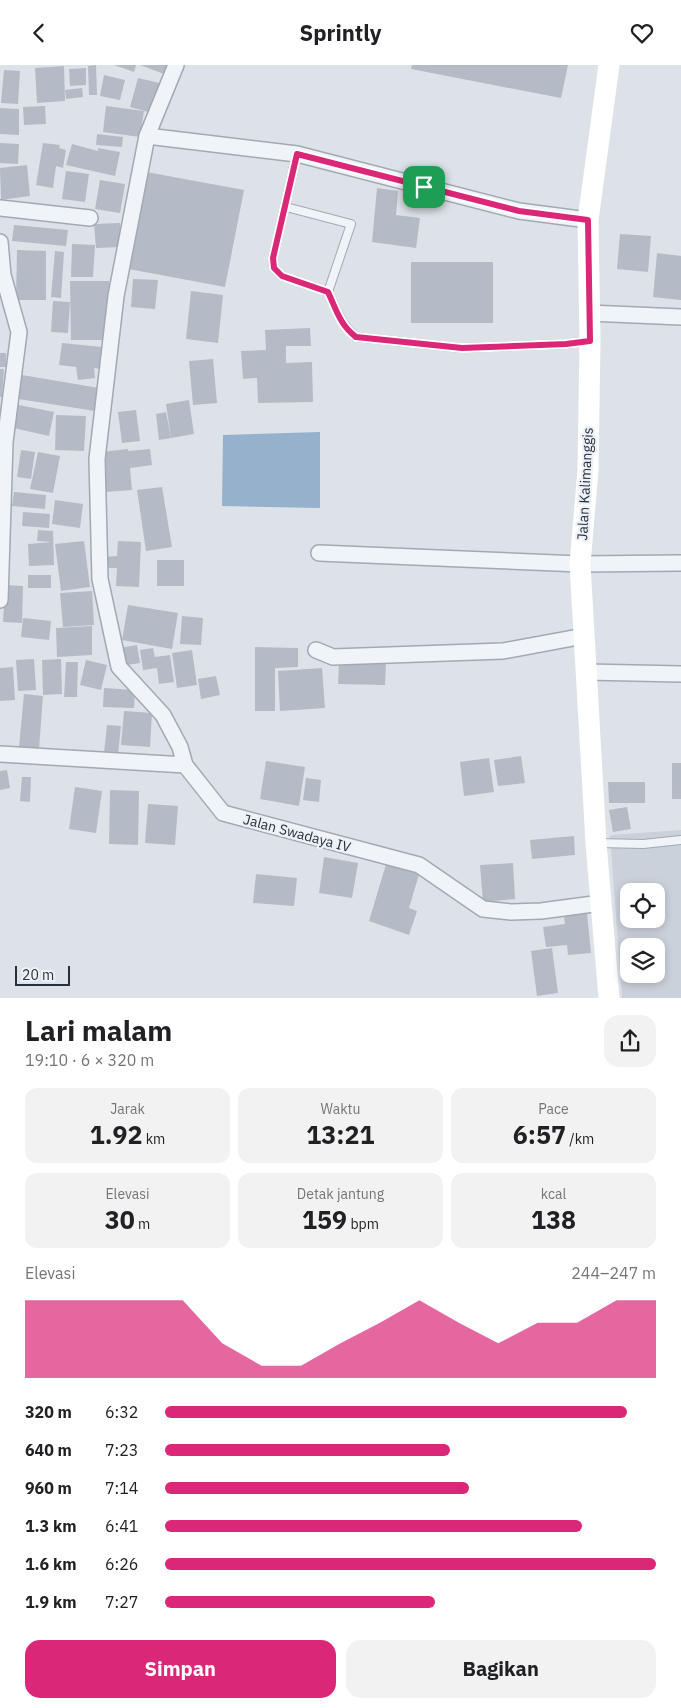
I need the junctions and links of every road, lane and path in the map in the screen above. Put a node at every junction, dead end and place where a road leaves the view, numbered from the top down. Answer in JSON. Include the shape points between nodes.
{"nodes":[{"id":1,"x":176,"y":65,"type":"edge"},
{"id":2,"x":609,"y":65,"type":"edge"},
{"id":3,"x":147,"y":136,"type":"junction"},
{"id":4,"x":297,"y":154,"type":"junction"},
{"id":5,"x":286,"y":207,"type":"junction"},
{"id":6,"x":0,"y":208,"type":"edge"},
{"id":7,"x":90,"y":218,"type":"dead end"},
{"id":8,"x":588,"y":220,"type":"junction"},
{"id":9,"x":0,"y":242,"type":"edge"},
{"id":10,"x":328,"y":292,"type":"junction"},
{"id":11,"x":589,"y":313,"type":"junction"},
{"id":12,"x":681,"y":317,"type":"edge"},
{"id":13,"x":590,"y":341,"type":"junction"},
{"id":14,"x":318,"y":553,"type":"dead end"},
{"id":15,"x":681,"y":563,"type":"edge"},
{"id":16,"x":580,"y":564,"type":"junction"},
{"id":17,"x":0,"y":601,"type":"edge"},
{"id":18,"x":584,"y":636,"type":"junction"},
{"id":19,"x":316,"y":650,"type":"dead end"},
{"id":20,"x":586,"y":672,"type":"junction"},
{"id":21,"x":681,"y":674,"type":"edge"},
{"id":22,"x":0,"y":754,"type":"edge"},
{"id":23,"x":185,"y":765,"type":"junction"},
{"id":24,"x":681,"y":840,"type":"edge"},
{"id":25,"x":596,"y":843,"type":"junction"},
{"id":26,"x":601,"y":903,"type":"junction"},
{"id":27,"x":609,"y":998,"type":"edge"}],
"edges":[{"from":1,"to":3,"type":"street","name":"Jalan Swadaya IV"},
{"from":2,"to":8,"type":"main road","name":"Jalan Kalimanggis"},
{"from":3,"to":4,"type":"street"},
{"from":3,"to":23,"type":"street","name":"Jalan Swadaya IV","via":[[116,296],[97,459],[100,579],[119,667],[163,715],[180,747]]},
{"from":4,"to":5,"type":"lane"},
{"from":4,"to":8,"type":"street","via":[[519,211]]},
{"from":5,"to":10,"type":"lane","via":[[273,258],[274,268],[282,276]]},
{"from":5,"to":10,"type":"lane","via":[[351,224]]},
{"from":6,"to":7,"type":"street"},
{"from":8,"to":11,"type":"main road","name":"Jalan Kalimanggis"},
{"from":9,"to":17,"type":"street","via":[[4,275],[19,333],[5,442]]},
{"from":10,"to":13,"type":"lane","via":[[346,330],[356,337],[462,348]]},
{"from":11,"to":12,"type":"street"},
{"from":11,"to":13,"type":"main road","name":"Jalan Kalimanggis"},
{"from":13,"to":16,"type":"main road","name":"Jalan Kalimanggis","via":[[588,471]]},
{"from":14,"to":16,"type":"street"},
{"from":15,"to":16,"type":"street"},
{"from":16,"to":18,"type":"main road","name":"Jalan Kalimanggis"},
{"from":18,"to":19,"type":"street","via":[[503,651],[333,657]]},
{"from":18,"to":20,"type":"main road","name":"Jalan Kalimanggis"},
{"from":20,"to":21,"type":"street"},
{"from":20,"to":25,"type":"main road","name":"Jalan Kalimanggis"},
{"from":22,"to":23,"type":"street"},
{"from":23,"to":26,"type":"street","name":"Jalan Swadaya IV","via":[[223,813],[419,865],[483,909],[541,911]]},
{"from":24,"to":25,"type":"lane","via":[[643,844]]},
{"from":25,"to":26,"type":"main road","name":"Jalan Kalimanggis"},
{"from":26,"to":27,"type":"main road","name":"Jalan Kalimanggis"}]}
